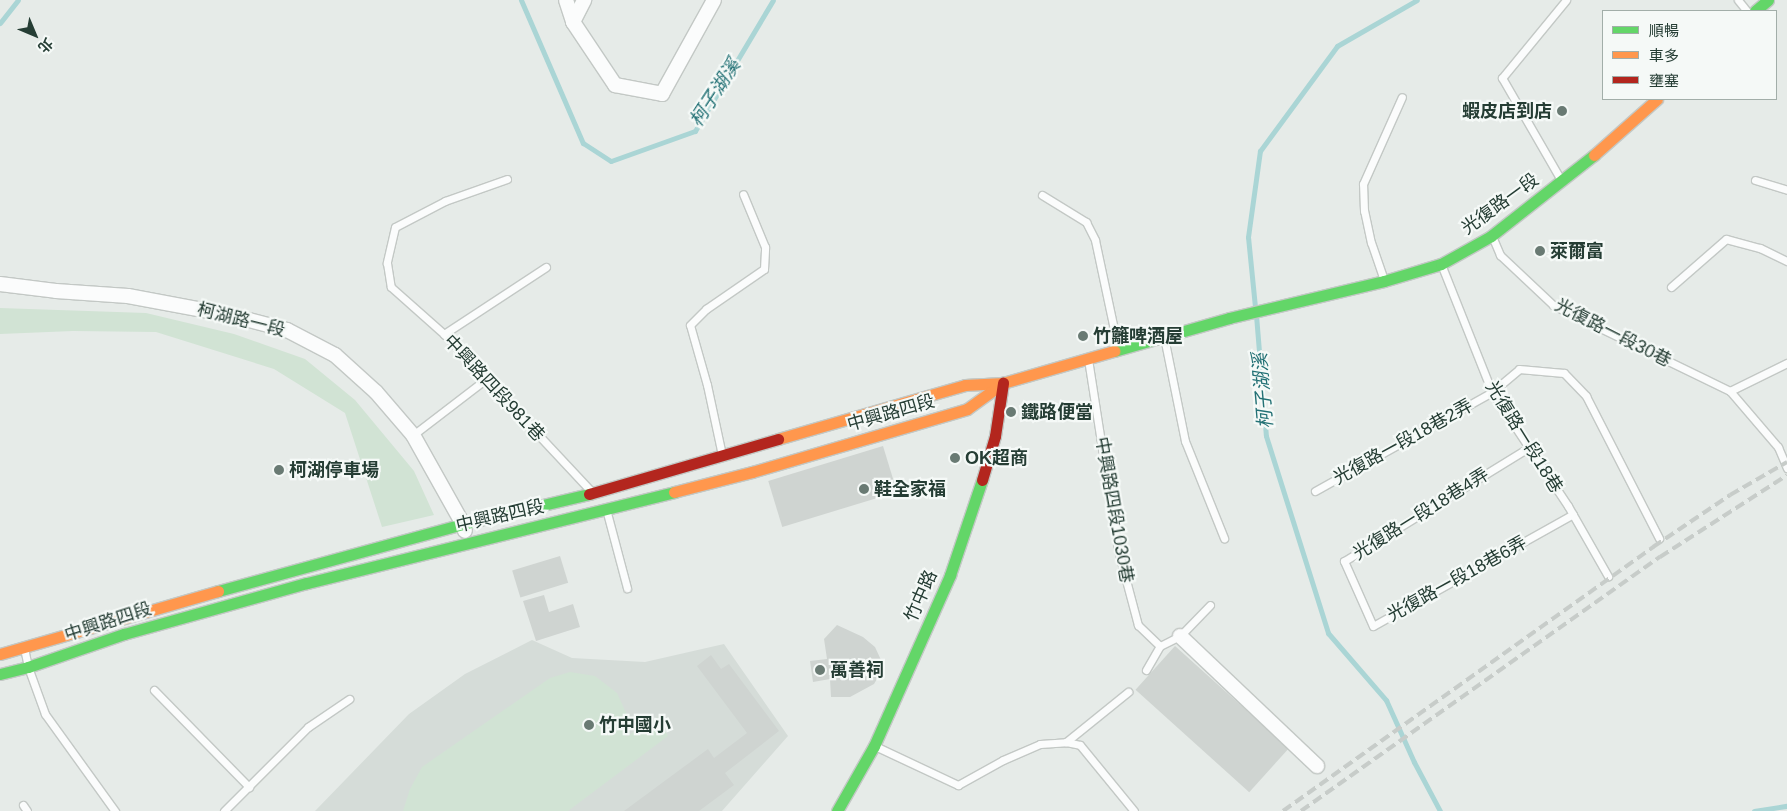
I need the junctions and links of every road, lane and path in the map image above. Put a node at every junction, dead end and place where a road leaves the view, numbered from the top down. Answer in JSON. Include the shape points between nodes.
{"nodes":[{"id":1,"x":566,"y":0,"type":"edge"},
{"id":2,"x":584,"y":0,"type":"edge"},
{"id":3,"x":714,"y":0,"type":"edge"},
{"id":4,"x":1566,"y":0,"type":"edge"},
{"id":5,"x":1738,"y":0,"type":"edge"},
{"id":6,"x":1768,"y":0,"type":"edge"},
{"id":7,"x":1746,"y":10,"type":"edge"},
{"id":8,"x":1757,"y":10,"type":"edge"},
{"id":9,"x":573,"y":22,"type":"junction"},
{"id":10,"x":1402,"y":97,"type":"dead end"},
{"id":11,"x":1656,"y":100,"type":"edge"},
{"id":12,"x":507,"y":179,"type":"dead end"},
{"id":13,"x":1755,"y":180,"type":"dead end"},
{"id":14,"x":1562,"y":181,"type":"junction"},
{"id":15,"x":1787,"y":190,"type":"edge"},
{"id":16,"x":743,"y":194,"type":"dead end"},
{"id":17,"x":1042,"y":195,"type":"dead end"},
{"id":18,"x":1491,"y":236,"type":"junction"},
{"id":19,"x":1787,"y":261,"type":"edge"},
{"id":20,"x":1441,"y":264,"type":"junction"},
{"id":21,"x":546,"y":267,"type":"dead end"},
{"id":22,"x":1384,"y":281,"type":"junction"},
{"id":23,"x":0,"y":284,"type":"edge"},
{"id":24,"x":1671,"y":287,"type":"dead end"},
{"id":25,"x":1229,"y":318,"type":"joint"},
{"id":26,"x":444,"y":334,"type":"junction"},
{"id":27,"x":1164,"y":337,"type":"junction"},
{"id":28,"x":1119,"y":350,"type":"junction"},
{"id":29,"x":1088,"y":358,"type":"junction"},
{"id":30,"x":1787,"y":363,"type":"edge"},
{"id":31,"x":486,"y":379,"type":"junction"},
{"id":32,"x":1003,"y":383,"type":"junction"},
{"id":33,"x":1730,"y":391,"type":"junction"},
{"id":34,"x":1492,"y":392,"type":"junction"},
{"id":35,"x":413,"y":435,"type":"junction"},
{"id":36,"x":1528,"y":448,"type":"junction"},
{"id":37,"x":722,"y":456,"type":"junction"},
{"id":38,"x":749,"y":460,"type":"junction"},
{"id":39,"x":1787,"y":468,"type":"edge"},
{"id":40,"x":1315,"y":491,"type":"dead end"},
{"id":41,"x":599,"y":501,"type":"junction"},
{"id":42,"x":1572,"y":514,"type":"junction"},
{"id":43,"x":463,"y":524,"type":"junction"},
{"id":44,"x":1224,"y":538,"type":"dead end"},
{"id":45,"x":1660,"y":538,"type":"dead end"},
{"id":46,"x":467,"y":542,"type":"junction"},
{"id":47,"x":1608,"y":576,"type":"dead end"},
{"id":48,"x":627,"y":588,"type":"dead end"},
{"id":49,"x":1358,"y":594,"type":"joint"},
{"id":50,"x":1210,"y":605,"type":"dead end"},
{"id":51,"x":121,"y":618,"type":"junction"},
{"id":52,"x":124,"y":634,"type":"junction"},
{"id":53,"x":1180,"y":636,"type":"junction"},
{"id":54,"x":1160,"y":646,"type":"junction"},
{"id":55,"x":24,"y":648,"type":"junction"},
{"id":56,"x":0,"y":654,"type":"edge"},
{"id":57,"x":28,"y":667,"type":"junction"},
{"id":58,"x":1146,"y":670,"type":"dead end"},
{"id":59,"x":0,"y":674,"type":"edge"},
{"id":60,"x":154,"y":690,"type":"dead end"},
{"id":61,"x":1128,"y":692,"type":"dead end"},
{"id":62,"x":349,"y":699,"type":"dead end"},
{"id":63,"x":1066,"y":742,"type":"junction"},
{"id":64,"x":874,"y":746,"type":"junction"},
{"id":65,"x":1317,"y":766,"type":"dead end"},
{"id":66,"x":249,"y":787,"type":"junction"},
{"id":67,"x":115,"y":811,"type":"edge"},
{"id":68,"x":224,"y":811,"type":"edge"},
{"id":69,"x":837,"y":811,"type":"edge"},
{"id":70,"x":1134,"y":811,"type":"edge"}],
"edges":[{"from":1,"to":9,"type":"street"},
{"from":2,"to":9,"type":"street"},
{"from":3,"to":9,"type":"street","via":[[662,94],[615,85]]},
{"from":4,"to":14,"type":"lane","via":[[1502,78]]},
{"from":5,"to":7,"type":"lane"},
{"from":6,"to":8,"type":"main road"},
{"from":10,"to":22,"type":"lane","via":[[1363,184],[1364,211]]},
{"from":11,"to":14,"type":"main road","name":"光復路一段"},
{"from":12,"to":26,"type":"lane","name":"中興路四段981巷","via":[[445,201],[395,227],[387,263],[391,287]]},
{"from":13,"to":15,"type":"lane"},
{"from":14,"to":18,"type":"main road","name":"光復路一段"},
{"from":16,"to":37,"type":"lane","via":[[765,248],[764,269],[706,309],[690,325]]},
{"from":17,"to":28,"type":"lane","via":[[1086,222],[1095,240]]},
{"from":18,"to":20,"type":"main road","name":"光復路一段"},
{"from":18,"to":33,"type":"lane","name":"光復路一段30巷","via":[[1500,256],[1553,306]]},
{"from":19,"to":24,"type":"lane","via":[[1760,248],[1726,240]]},
{"from":20,"to":22,"type":"main road","name":"光復路一段"},
{"from":20,"to":34,"type":"lane","name":"光復路一段18巷"},
{"from":21,"to":26,"type":"lane"},
{"from":22,"to":25,"type":"main road","name":"光復路一段"},
{"from":23,"to":35,"type":"street","name":"柯湖路一段","via":[[128,296],[230,315],[288,330],[335,355],[376,392]]},
{"from":25,"to":27,"type":"main road","name":"中興路四段"},
{"from":26,"to":31,"type":"lane","name":"中興路四段981巷"},
{"from":27,"to":28,"type":"main road","name":"中興路四段"},
{"from":27,"to":44,"type":"lane","via":[[1185,441]]},
{"from":28,"to":29,"type":"main road","name":"中興路四段"},
{"from":29,"to":32,"type":"main road","name":"中興路四段"},
{"from":29,"to":54,"type":"lane","name":"中興路四段1030巷","via":[[1118,550],[1138,625]]},
{"from":30,"to":33,"type":"lane"},
{"from":31,"to":35,"type":"lane"},
{"from":31,"to":41,"type":"lane","name":"中興路四段981巷"},
{"from":32,"to":38,"type":"main road","name":"中興路四段","via":[[965,385]]},
{"from":32,"to":38,"type":"main road","name":"中興路四段","via":[[967,409]]},
{"from":32,"to":64,"type":"main road","name":"竹中路","via":[[995,436],[970,519],[950,575]]},
{"from":33,"to":39,"type":"lane","name":"光復路一段30巷","via":[[1778,447]]},
{"from":34,"to":36,"type":"lane","name":"光復路一段18巷"},
{"from":34,"to":40,"type":"lane","name":"光復路一段18巷2弄"},
{"from":34,"to":45,"type":"lane","name":"光復路一段18巷2弄","via":[[1519,370],[1564,373],[1586,396]]},
{"from":35,"to":43,"type":"street","name":"柯湖路一段"},
{"from":36,"to":42,"type":"lane","name":"光復路一段18巷"},
{"from":36,"to":49,"type":"lane","name":"光復路一段18巷4弄","via":[[1344,561]]},
{"from":37,"to":38,"type":"main road","name":"中興路四段"},
{"from":37,"to":41,"type":"main road","name":"中興路四段"},
{"from":38,"to":41,"type":"main road","name":"中興路四段"},
{"from":41,"to":43,"type":"main road","name":"中興路四段"},
{"from":41,"to":46,"type":"main road","name":"中興路四段"},
{"from":41,"to":48,"type":"lane"},
{"from":42,"to":47,"type":"lane","name":"光復路一段18巷"},
{"from":42,"to":49,"type":"lane","name":"光復路一段18巷6弄","via":[[1373,626]]},
{"from":43,"to":46,"type":"street","name":"柯湖路一段"},
{"from":43,"to":51,"type":"main road","name":"中興路四段"},
{"from":46,"to":52,"type":"main road","name":"中興路四段"},
{"from":50,"to":53,"type":"lane"},
{"from":51,"to":52,"type":"lane"},
{"from":51,"to":55,"type":"main road","name":"中興路四段"},
{"from":52,"to":57,"type":"main road","name":"中興路四段"},
{"from":53,"to":54,"type":"lane"},
{"from":53,"to":65,"type":"street"},
{"from":54,"to":58,"type":"lane"},
{"from":55,"to":56,"type":"main road","name":"中興路四段"},
{"from":55,"to":57,"type":"lane"},
{"from":57,"to":59,"type":"main road","name":"中興路四段"},
{"from":57,"to":67,"type":"lane","via":[[45,714]]},
{"from":60,"to":66,"type":"lane"},
{"from":61,"to":63,"type":"lane"},
{"from":62,"to":66,"type":"lane","via":[[308,727]]},
{"from":63,"to":64,"type":"lane","via":[[1040,744],[958,785]]},
{"from":63,"to":70,"type":"lane","via":[[1086,750]]},
{"from":64,"to":69,"type":"main road","name":"竹中路"},
{"from":66,"to":68,"type":"lane"}]}
